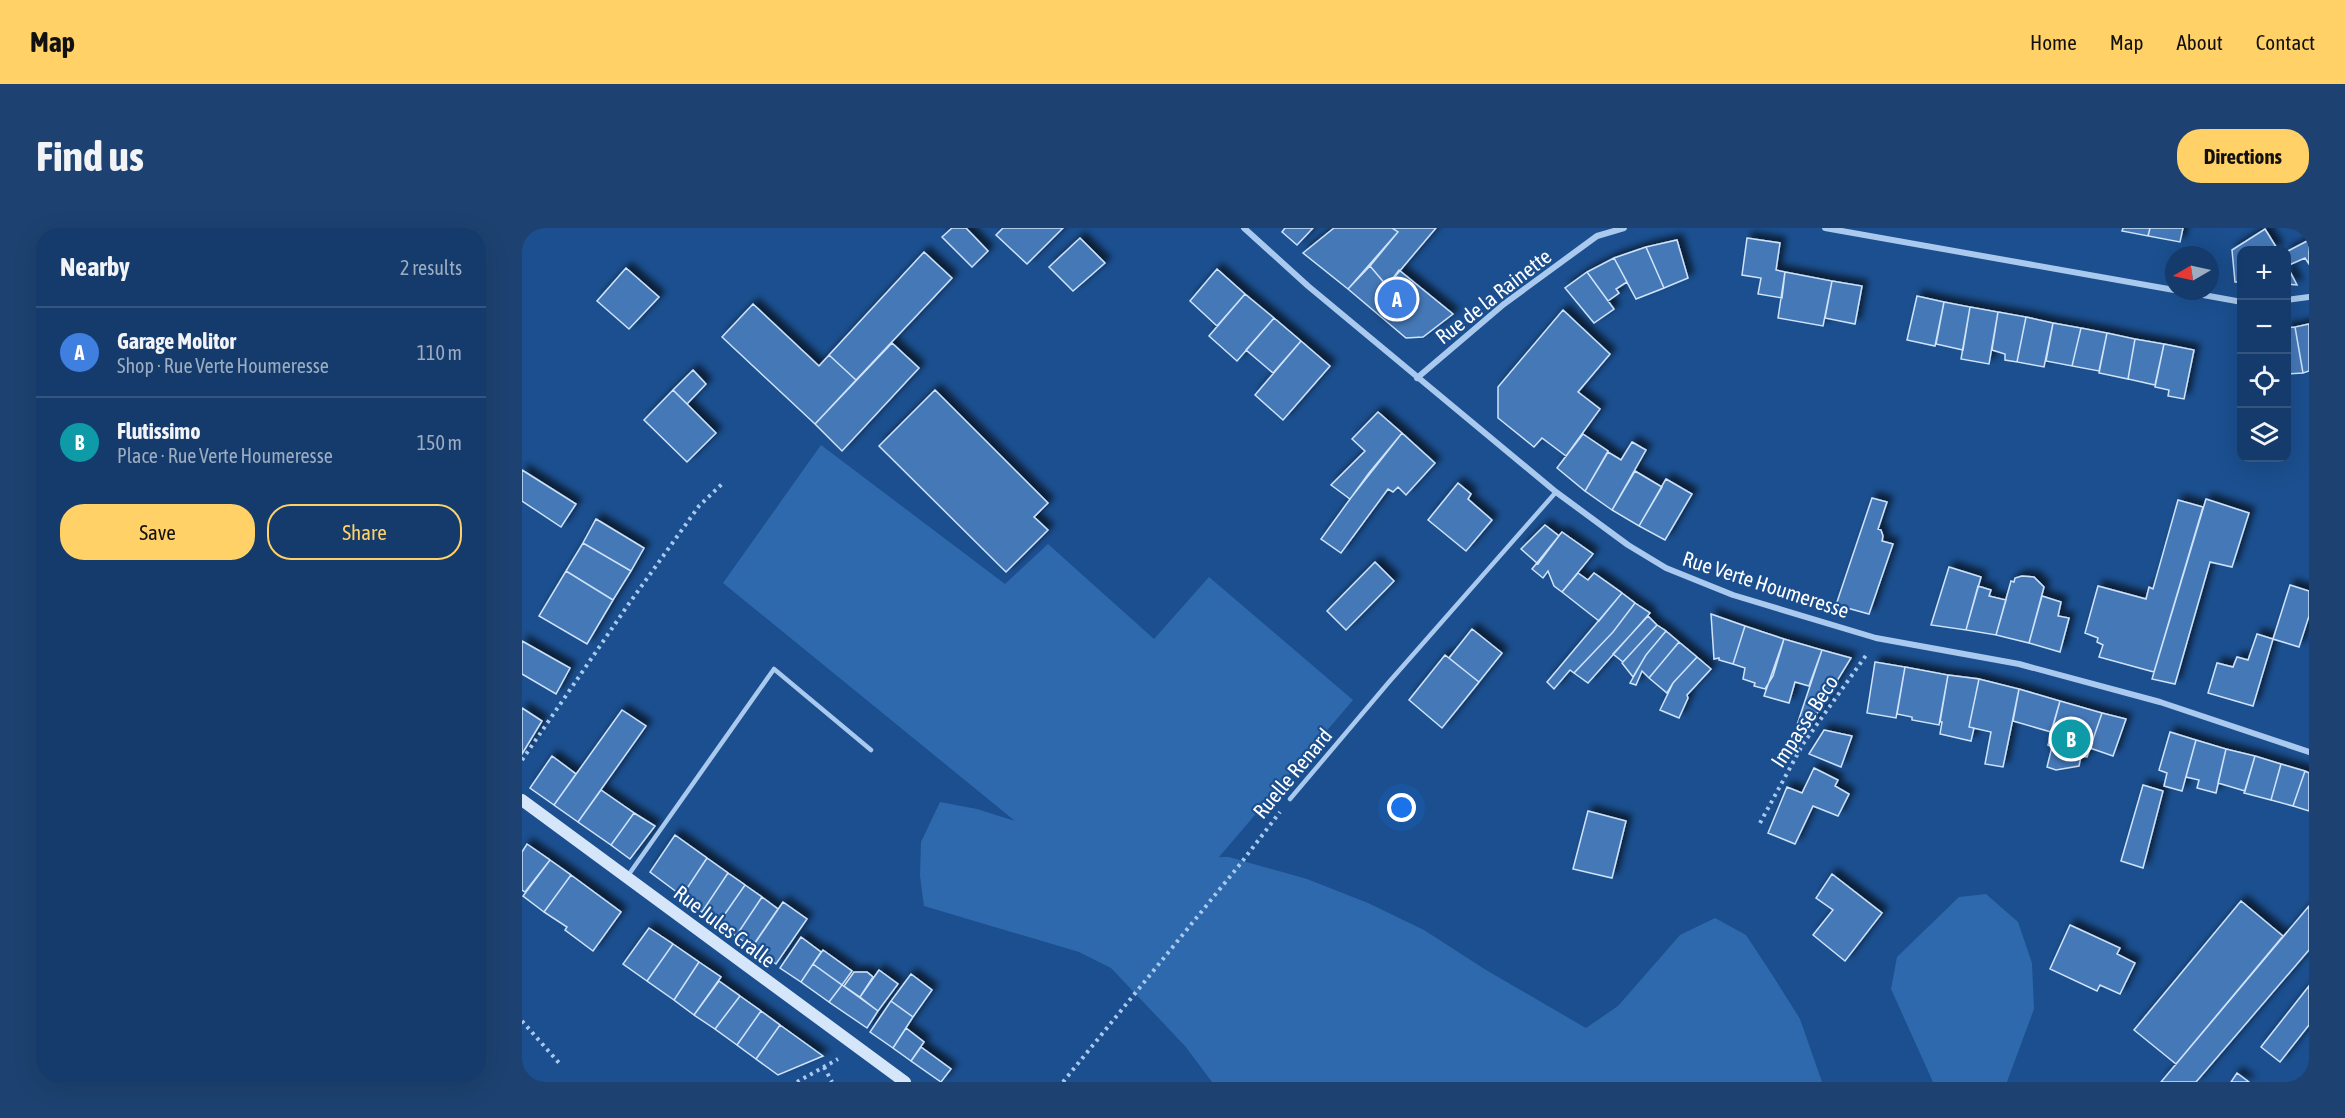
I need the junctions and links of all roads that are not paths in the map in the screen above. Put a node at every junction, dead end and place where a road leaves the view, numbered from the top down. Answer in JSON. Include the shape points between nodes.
{"nodes":[{"id":1,"x":1244,"y":228,"type":"edge"},
{"id":2,"x":1624,"y":228,"type":"edge"},
{"id":3,"x":1825,"y":228,"type":"edge"},
{"id":4,"x":2165,"y":288,"type":"edge"},
{"id":5,"x":2309,"y":297,"type":"edge"},
{"id":6,"x":2219,"y":298,"type":"edge"},
{"id":7,"x":2291,"y":299,"type":"edge"},
{"id":8,"x":2237,"y":301,"type":"edge"},
{"id":9,"x":1417,"y":378,"type":"junction"},
{"id":10,"x":1556,"y":492,"type":"junction"},
{"id":11,"x":871,"y":750,"type":"dead end"},
{"id":12,"x":2309,"y":752,"type":"edge"},
{"id":13,"x":522,"y":800,"type":"edge"},
{"id":14,"x":1290,"y":800,"type":"road end"},
{"id":15,"x":627,"y":877,"type":"junction"},
{"id":16,"x":905,"y":1082,"type":"edge"}],
"edges":[{"from":1,"to":9,"type":"street","name":"Rue Verte Houmeresse"},
{"from":2,"to":9,"type":"street","name":"Rue de la Rainette","via":[[1598,236],[1522,290]]},
{"from":3,"to":4,"type":"street"},
{"from":5,"to":7,"type":"street"},
{"from":6,"to":8,"type":"street"},
{"from":9,"to":10,"type":"street","name":"Rue Verte Houmeresse"},
{"from":10,"to":12,"type":"street","name":"Rue Verte Houmeresse","via":[[1666,568],[1734,595],[1876,638],[2019,664],[2160,702]]},
{"from":10,"to":14,"type":"lane","name":"Ruelle Renard"},
{"from":11,"to":15,"type":"lane","via":[[774,669]]},
{"from":13,"to":15,"type":"street","name":"Rue Jules Cralle"},
{"from":15,"to":16,"type":"street","name":"Rue Jules Cralle"}]}
